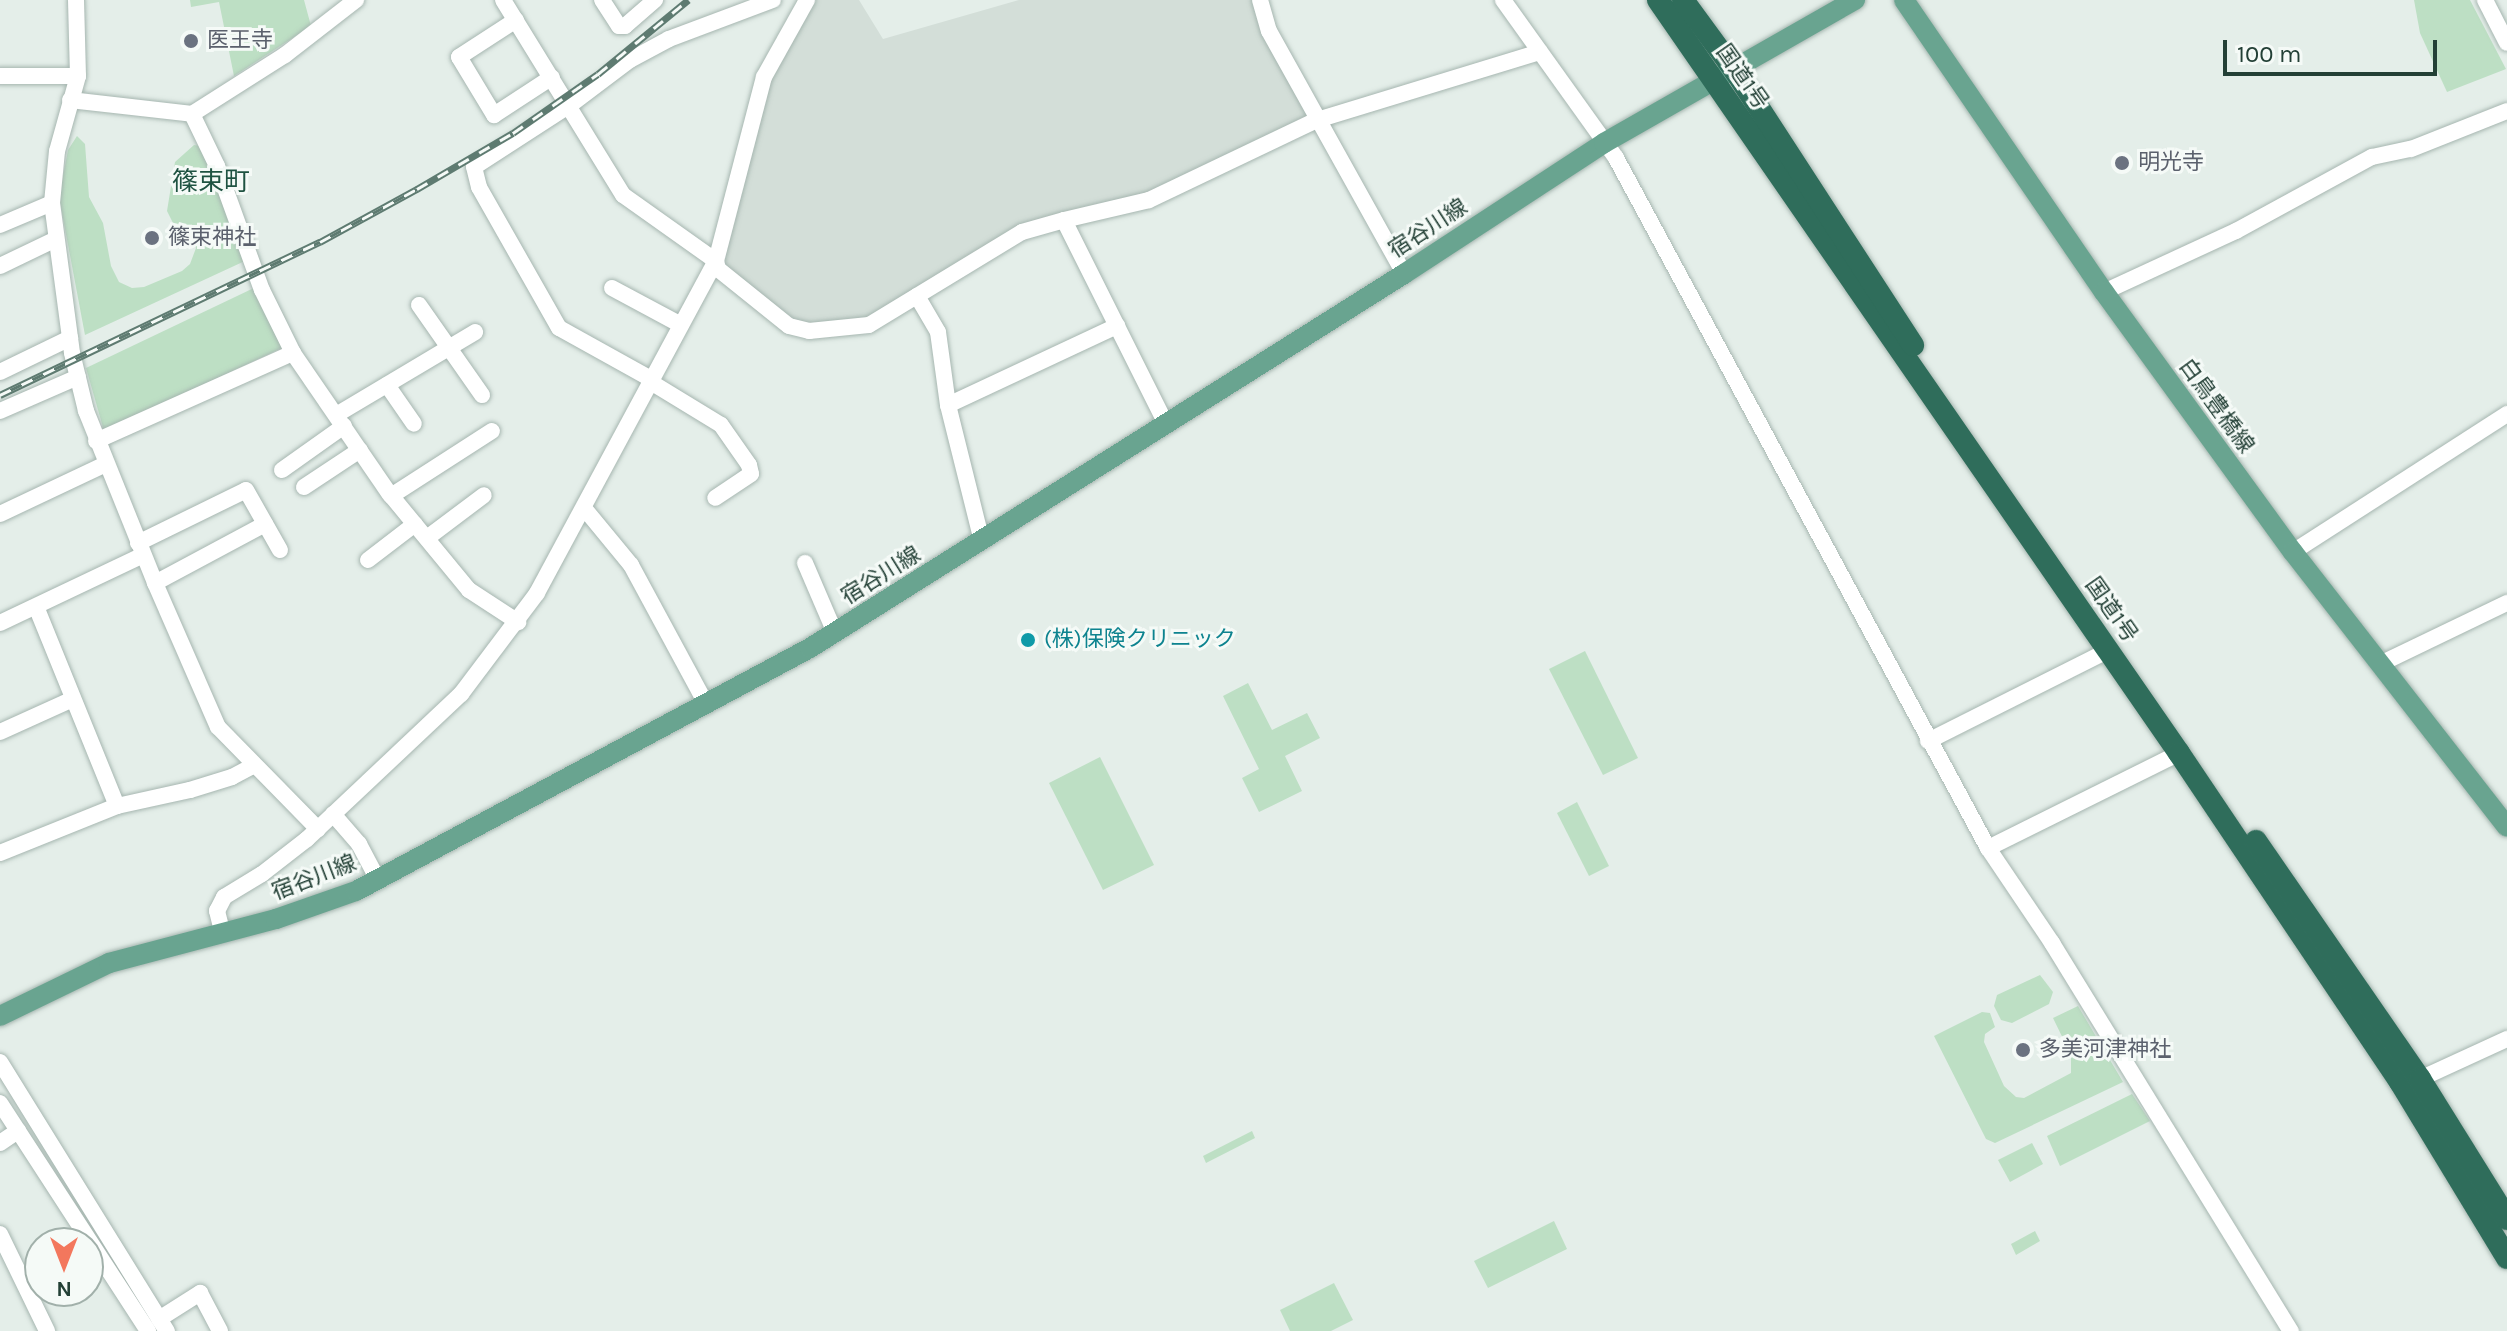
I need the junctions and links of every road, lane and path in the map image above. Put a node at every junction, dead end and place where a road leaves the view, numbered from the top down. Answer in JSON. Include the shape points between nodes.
{"nodes":[{"id":1,"x":76,"y":0,"type":"edge"},
{"id":2,"x":356,"y":0,"type":"edge"},
{"id":3,"x":503,"y":0,"type":"edge"},
{"id":4,"x":602,"y":0,"type":"edge"},
{"id":5,"x":655,"y":0,"type":"edge"},
{"id":6,"x":773,"y":0,"type":"edge"},
{"id":7,"x":807,"y":0,"type":"edge"},
{"id":8,"x":1260,"y":0,"type":"edge"},
{"id":9,"x":1503,"y":0,"type":"edge"},
{"id":10,"x":1658,"y":0,"type":"edge"},
{"id":11,"x":1683,"y":0,"type":"edge"},
{"id":12,"x":1855,"y":0,"type":"edge"},
{"id":13,"x":1904,"y":0,"type":"edge"},
{"id":14,"x":2485,"y":0,"type":"edge"},
{"id":15,"x":516,"y":20,"type":"junction"},
{"id":16,"x":2507,"y":43,"type":"edge"},
{"id":17,"x":1540,"y":52,"type":"junction"},
{"id":18,"x":1735,"y":71,"type":"junction"},
{"id":19,"x":0,"y":76,"type":"edge"},
{"id":20,"x":78,"y":76,"type":"junction"},
{"id":21,"x":552,"y":77,"type":"junction"},
{"id":22,"x":1714,"y":82,"type":"junction"},
{"id":23,"x":70,"y":100,"type":"junction"},
{"id":24,"x":570,"y":105,"type":"junction"},
{"id":25,"x":2507,"y":111,"type":"edge"},
{"id":26,"x":192,"y":114,"type":"junction"},
{"id":27,"x":1317,"y":120,"type":"junction"},
{"id":28,"x":1604,"y":143,"type":"junction"},
{"id":29,"x":52,"y":203,"type":"junction"},
{"id":30,"x":1064,"y":220,"type":"junction"},
{"id":31,"x":0,"y":225,"type":"edge"},
{"id":32,"x":56,"y":239,"type":"junction"},
{"id":33,"x":716,"y":261,"type":"junction"},
{"id":34,"x":0,"y":266,"type":"edge"},
{"id":35,"x":1404,"y":274,"type":"junction"},
{"id":36,"x":612,"y":288,"type":"dead end"},
{"id":37,"x":2104,"y":292,"type":"junction"},
{"id":38,"x":917,"y":296,"type":"junction"},
{"id":39,"x":419,"y":305,"type":"dead end"},
{"id":40,"x":679,"y":324,"type":"junction"},
{"id":41,"x":1117,"y":326,"type":"junction"},
{"id":42,"x":475,"y":332,"type":"dead end"},
{"id":43,"x":70,"y":338,"type":"junction"},
{"id":44,"x":449,"y":348,"type":"junction"},
{"id":45,"x":293,"y":353,"type":"junction"},
{"id":46,"x":0,"y":372,"type":"edge"},
{"id":47,"x":78,"y":377,"type":"junction"},
{"id":48,"x":650,"y":380,"type":"junction"},
{"id":49,"x":387,"y":385,"type":"junction"},
{"id":50,"x":482,"y":395,"type":"dead end"},
{"id":51,"x":948,"y":405,"type":"junction"},
{"id":52,"x":0,"y":411,"type":"edge"},
{"id":53,"x":2507,"y":414,"type":"edge"},
{"id":54,"x":340,"y":420,"type":"junction"},
{"id":55,"x":414,"y":424,"type":"dead end"},
{"id":56,"x":1166,"y":424,"type":"junction"},
{"id":57,"x":492,"y":431,"type":"dead end"},
{"id":58,"x":96,"y":441,"type":"junction"},
{"id":59,"x":360,"y":450,"type":"junction"},
{"id":60,"x":106,"y":464,"type":"junction"},
{"id":61,"x":282,"y":470,"type":"dead end"},
{"id":62,"x":304,"y":487,"type":"dead end"},
{"id":63,"x":484,"y":495,"type":"dead end"},
{"id":64,"x":391,"y":496,"type":"junction"},
{"id":65,"x":715,"y":498,"type":"dead end"},
{"id":66,"x":584,"y":508,"type":"junction"},
{"id":67,"x":0,"y":514,"type":"edge"},
{"id":68,"x":265,"y":524,"type":"junction"},
{"id":69,"x":415,"y":524,"type":"junction"},
{"id":70,"x":427,"y":538,"type":"junction"},
{"id":71,"x":982,"y":541,"type":"junction"},
{"id":72,"x":140,"y":549,"type":"junction"},
{"id":73,"x":280,"y":550,"type":"dead end"},
{"id":74,"x":2293,"y":552,"type":"junction"},
{"id":75,"x":368,"y":560,"type":"dead end"},
{"id":76,"x":805,"y":563,"type":"dead end"},
{"id":77,"x":155,"y":583,"type":"junction"},
{"id":78,"x":2507,"y":603,"type":"edge"},
{"id":79,"x":36,"y":607,"type":"junction"},
{"id":80,"x":518,"y":622,"type":"junction"},
{"id":81,"x":0,"y":623,"type":"edge"},
{"id":82,"x":835,"y":633,"type":"junction"},
{"id":83,"x":2107,"y":651,"type":"junction"},
{"id":84,"x":2380,"y":664,"type":"junction"},
{"id":85,"x":73,"y":699,"type":"junction"},
{"id":86,"x":705,"y":702,"type":"junction"},
{"id":87,"x":0,"y":732,"type":"edge"},
{"id":88,"x":1928,"y":741,"type":"junction"},
{"id":89,"x":2179,"y":753,"type":"junction"},
{"id":90,"x":253,"y":766,"type":"junction"},
{"id":91,"x":117,"y":806,"type":"junction"},
{"id":92,"x":333,"y":814,"type":"junction"},
{"id":93,"x":2507,"y":827,"type":"edge"},
{"id":94,"x":318,"y":829,"type":"junction"},
{"id":95,"x":1988,"y":848,"type":"junction"},
{"id":96,"x":0,"y":853,"type":"edge"},
{"id":97,"x":378,"y":880,"type":"junction"},
{"id":98,"x":222,"y":931,"type":"junction"},
{"id":99,"x":0,"y":1016,"type":"edge"},
{"id":100,"x":2507,"y":1039,"type":"edge"},
{"id":101,"x":0,"y":1062,"type":"edge"},
{"id":102,"x":2420,"y":1079,"type":"junction"},
{"id":103,"x":0,"y":1103,"type":"edge"},
{"id":104,"x":18,"y":1131,"type":"junction"},
{"id":105,"x":0,"y":1143,"type":"edge"},
{"id":106,"x":2507,"y":1219,"type":"edge"},
{"id":107,"x":0,"y":1234,"type":"edge"},
{"id":108,"x":2507,"y":1258,"type":"edge"},
{"id":109,"x":150,"y":1328,"type":"edge"},
{"id":110,"x":47,"y":1331,"type":"edge"},
{"id":111,"x":220,"y":1331,"type":"edge"},
{"id":112,"x":2291,"y":1331,"type":"edge"}],
"edges":[{"from":1,"to":20,"type":"street"},
{"from":2,"to":26,"type":"street","via":[[285,55]]},
{"from":3,"to":15,"type":"street"},
{"from":4,"to":5,"type":"street","via":[[619,26],[625,26]]},
{"from":6,"to":24,"type":"street","via":[[669,39],[630,60]]},
{"from":7,"to":33,"type":"street","via":[[764,77]]},
{"from":8,"to":27,"type":"street","via":[[1265,22]]},
{"from":9,"to":17,"type":"street"},
{"from":10,"to":22,"type":"highway","name":"国道1号"},
{"from":11,"to":18,"type":"highway","name":"国道1号"},
{"from":12,"to":18,"type":"main road","name":"宿谷川線"},
{"from":13,"to":37,"type":"main road","name":"白鳥豊橋線"},
{"from":14,"to":16,"type":"street"},
{"from":15,"to":21,"type":"street"},
{"from":15,"to":21,"type":"street","via":[[459,57],[494,115]]},
{"from":17,"to":27,"type":"street"},
{"from":17,"to":28,"type":"street"},
{"from":18,"to":22,"type":"main road","name":"宿谷川線"},
{"from":18,"to":102,"type":"highway","name":"国道1号","via":[[1912,344]]},
{"from":19,"to":20,"type":"street"},
{"from":20,"to":23,"type":"street"},
{"from":21,"to":24,"type":"street"},
{"from":22,"to":28,"type":"main road","name":"宿谷川線"},
{"from":22,"to":83,"type":"highway","name":"国道1号"},
{"from":23,"to":26,"type":"street"},
{"from":23,"to":29,"type":"street","via":[[57,151]]},
{"from":24,"to":33,"type":"street","via":[[623,195]]},
{"from":24,"to":48,"type":"street","via":[[474,167],[479,187],[559,328]]},
{"from":25,"to":37,"type":"street","via":[[2411,149],[2372,157],[2236,231]]},
{"from":26,"to":45,"type":"street","via":[[217,166],[262,290]]},
{"from":27,"to":30,"type":"street","via":[[1149,200]]},
{"from":27,"to":35,"type":"street"},
{"from":28,"to":35,"type":"main road","name":"宿谷川線"},
{"from":28,"to":88,"type":"street"},
{"from":29,"to":31,"type":"street"},
{"from":29,"to":32,"type":"street"},
{"from":30,"to":38,"type":"street","via":[[1022,232]]},
{"from":30,"to":41,"type":"street"},
{"from":32,"to":34,"type":"street"},
{"from":32,"to":43,"type":"street"},
{"from":33,"to":38,"type":"street","via":[[718,269],[789,326],[809,331],[869,325]]},
{"from":33,"to":40,"type":"street"},
{"from":35,"to":56,"type":"main road","name":"宿谷川線"},
{"from":36,"to":40,"type":"street"},
{"from":37,"to":74,"type":"main road","name":"白鳥豊橋線"},
{"from":38,"to":51,"type":"street","via":[[938,332]]},
{"from":39,"to":44,"type":"street"},
{"from":40,"to":48,"type":"street"},
{"from":41,"to":51,"type":"street"},
{"from":41,"to":56,"type":"street"},
{"from":42,"to":44,"type":"street"},
{"from":43,"to":46,"type":"street"},
{"from":43,"to":47,"type":"street"},
{"from":44,"to":49,"type":"street"},
{"from":44,"to":50,"type":"street"},
{"from":45,"to":54,"type":"street"},
{"from":45,"to":58,"type":"street"},
{"from":47,"to":52,"type":"street"},
{"from":47,"to":58,"type":"street"},
{"from":48,"to":65,"type":"street","via":[[721,425],[749,465],[751,474]]},
{"from":48,"to":66,"type":"street"},
{"from":49,"to":54,"type":"street"},
{"from":49,"to":55,"type":"street"},
{"from":51,"to":71,"type":"street"},
{"from":53,"to":74,"type":"street"},
{"from":54,"to":59,"type":"street"},
{"from":54,"to":61,"type":"street"},
{"from":56,"to":71,"type":"main road","name":"宿谷川線"},
{"from":57,"to":64,"type":"street"},
{"from":58,"to":60,"type":"street"},
{"from":59,"to":62,"type":"street"},
{"from":59,"to":64,"type":"street"},
{"from":60,"to":67,"type":"street"},
{"from":60,"to":72,"type":"street"},
{"from":63,"to":70,"type":"street"},
{"from":64,"to":69,"type":"street"},
{"from":66,"to":80,"type":"street"},
{"from":66,"to":86,"type":"street","via":[[631,565]]},
{"from":68,"to":72,"type":"street","via":[[246,490]]},
{"from":68,"to":73,"type":"street"},
{"from":68,"to":77,"type":"street"},
{"from":69,"to":70,"type":"street"},
{"from":69,"to":75,"type":"street"},
{"from":70,"to":80,"type":"street","via":[[469,590]]},
{"from":71,"to":82,"type":"main road","name":"宿谷川線"},
{"from":72,"to":77,"type":"street"},
{"from":72,"to":79,"type":"street"},
{"from":74,"to":84,"type":"main road","name":"白鳥豊橋線"},
{"from":76,"to":82,"type":"street"},
{"from":77,"to":90,"type":"street","via":[[205,703],[218,727]]},
{"from":78,"to":84,"type":"street"},
{"from":79,"to":81,"type":"street"},
{"from":79,"to":85,"type":"street"},
{"from":80,"to":92,"type":"street","via":[[461,694]]},
{"from":82,"to":86,"type":"main road","name":"宿谷川線"},
{"from":83,"to":88,"type":"street"},
{"from":83,"to":89,"type":"highway","name":"国道1号"},
{"from":84,"to":93,"type":"main road","name":"白鳥豊橋線"},
{"from":85,"to":87,"type":"street"},
{"from":85,"to":91,"type":"street"},
{"from":86,"to":97,"type":"main road","name":"宿谷川線"},
{"from":88,"to":95,"type":"street"},
{"from":89,"to":95,"type":"street"},
{"from":89,"to":108,"type":"highway","name":"国道1号","via":[[2400,1082]]},
{"from":90,"to":91,"type":"street","via":[[204,786]]},
{"from":90,"to":94,"type":"street"},
{"from":91,"to":96,"type":"street"},
{"from":92,"to":94,"type":"street"},
{"from":92,"to":97,"type":"street","via":[[359,844]]},
{"from":94,"to":98,"type":"street","via":[[224,897],[217,911]]},
{"from":95,"to":112,"type":"street"},
{"from":97,"to":98,"type":"main road","name":"宿谷川線","via":[[310,908]]},
{"from":98,"to":99,"type":"main road","name":"宿谷川線","via":[[109,963]]},
{"from":100,"to":102,"type":"street"},
{"from":101,"to":109,"type":"street"},
{"from":102,"to":106,"type":"highway","name":"国道1号"},
{"from":103,"to":104,"type":"street"},
{"from":104,"to":105,"type":"street"},
{"from":104,"to":109,"type":"street"},
{"from":107,"to":110,"type":"street"},
{"from":109,"to":111,"type":"street","via":[[200,1293]]}]}
